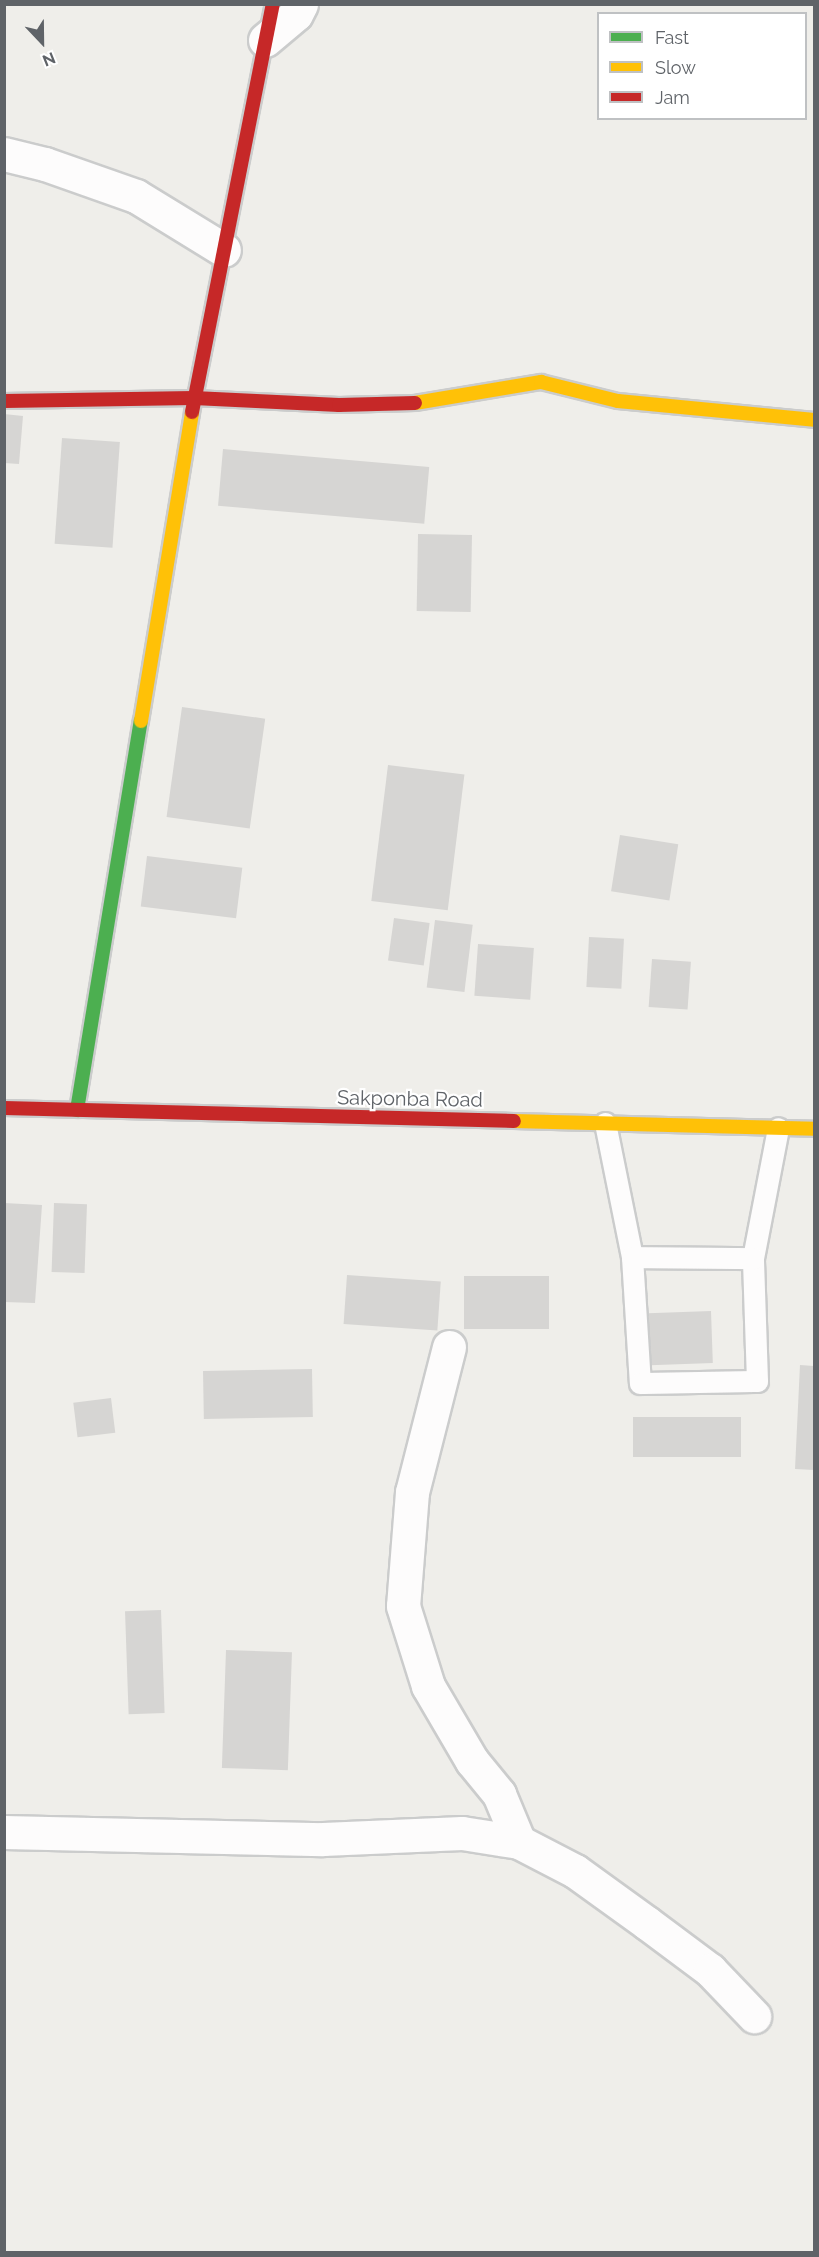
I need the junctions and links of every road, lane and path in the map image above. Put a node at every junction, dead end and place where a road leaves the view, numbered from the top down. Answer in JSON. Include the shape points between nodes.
{"nodes":[{"id":1,"x":273,"y":4,"type":"edge"},
{"id":2,"x":301,"y":4,"type":"edge"},
{"id":3,"x":265,"y":40,"type":"junction"},
{"id":4,"x":4,"y":154,"type":"edge"},
{"id":5,"x":224,"y":249,"type":"junction"},
{"id":6,"x":194,"y":398,"type":"junction"},
{"id":7,"x":4,"y":401,"type":"edge"},
{"id":8,"x":814,"y":420,"type":"edge"},
{"id":9,"x":4,"y":1108,"type":"edge"},
{"id":10,"x":77,"y":1110,"type":"junction"},
{"id":11,"x":605,"y":1124,"type":"junction"},
{"id":12,"x":778,"y":1128,"type":"junction"},
{"id":13,"x":814,"y":1129,"type":"edge"},
{"id":14,"x":632,"y":1257,"type":"junction"},
{"id":15,"x":753,"y":1258,"type":"junction"},
{"id":16,"x":449,"y":1347,"type":"dead end"},
{"id":17,"x":4,"y":1832,"type":"edge"},
{"id":18,"x":519,"y":1842,"type":"junction"},
{"id":19,"x":754,"y":2016,"type":"dead end"}],
"edges":[{"from":1,"to":3,"type":"street"},
{"from":2,"to":3,"type":"street","via":[[296,15]]},
{"from":3,"to":5,"type":"street"},
{"from":4,"to":5,"type":"street","via":[[136,196]]},
{"from":5,"to":6,"type":"street"},
{"from":6,"to":7,"type":"street"},
{"from":6,"to":8,"type":"street","via":[[339,405],[424,403],[541,382],[618,401]]},
{"from":6,"to":10,"type":"street"},
{"from":9,"to":10,"type":"street","name":"Sakponba Road"},
{"from":10,"to":11,"type":"street","name":"Sakponba Road"},
{"from":11,"to":12,"type":"street","name":"Sakponba Road"},
{"from":11,"to":14,"type":"lane"},
{"from":12,"to":13,"type":"street","name":"Sakponba Road"},
{"from":12,"to":15,"type":"lane"},
{"from":14,"to":15,"type":"lane"},
{"from":14,"to":15,"type":"lane","via":[[640,1383],[757,1381]]},
{"from":16,"to":18,"type":"street","via":[[412,1492],[403,1606],[428,1686],[472,1761],[499,1794]]},
{"from":17,"to":18,"type":"street","via":[[323,1839],[462,1833]]},
{"from":18,"to":19,"type":"street","via":[[575,1871],[710,1970]]}]}
